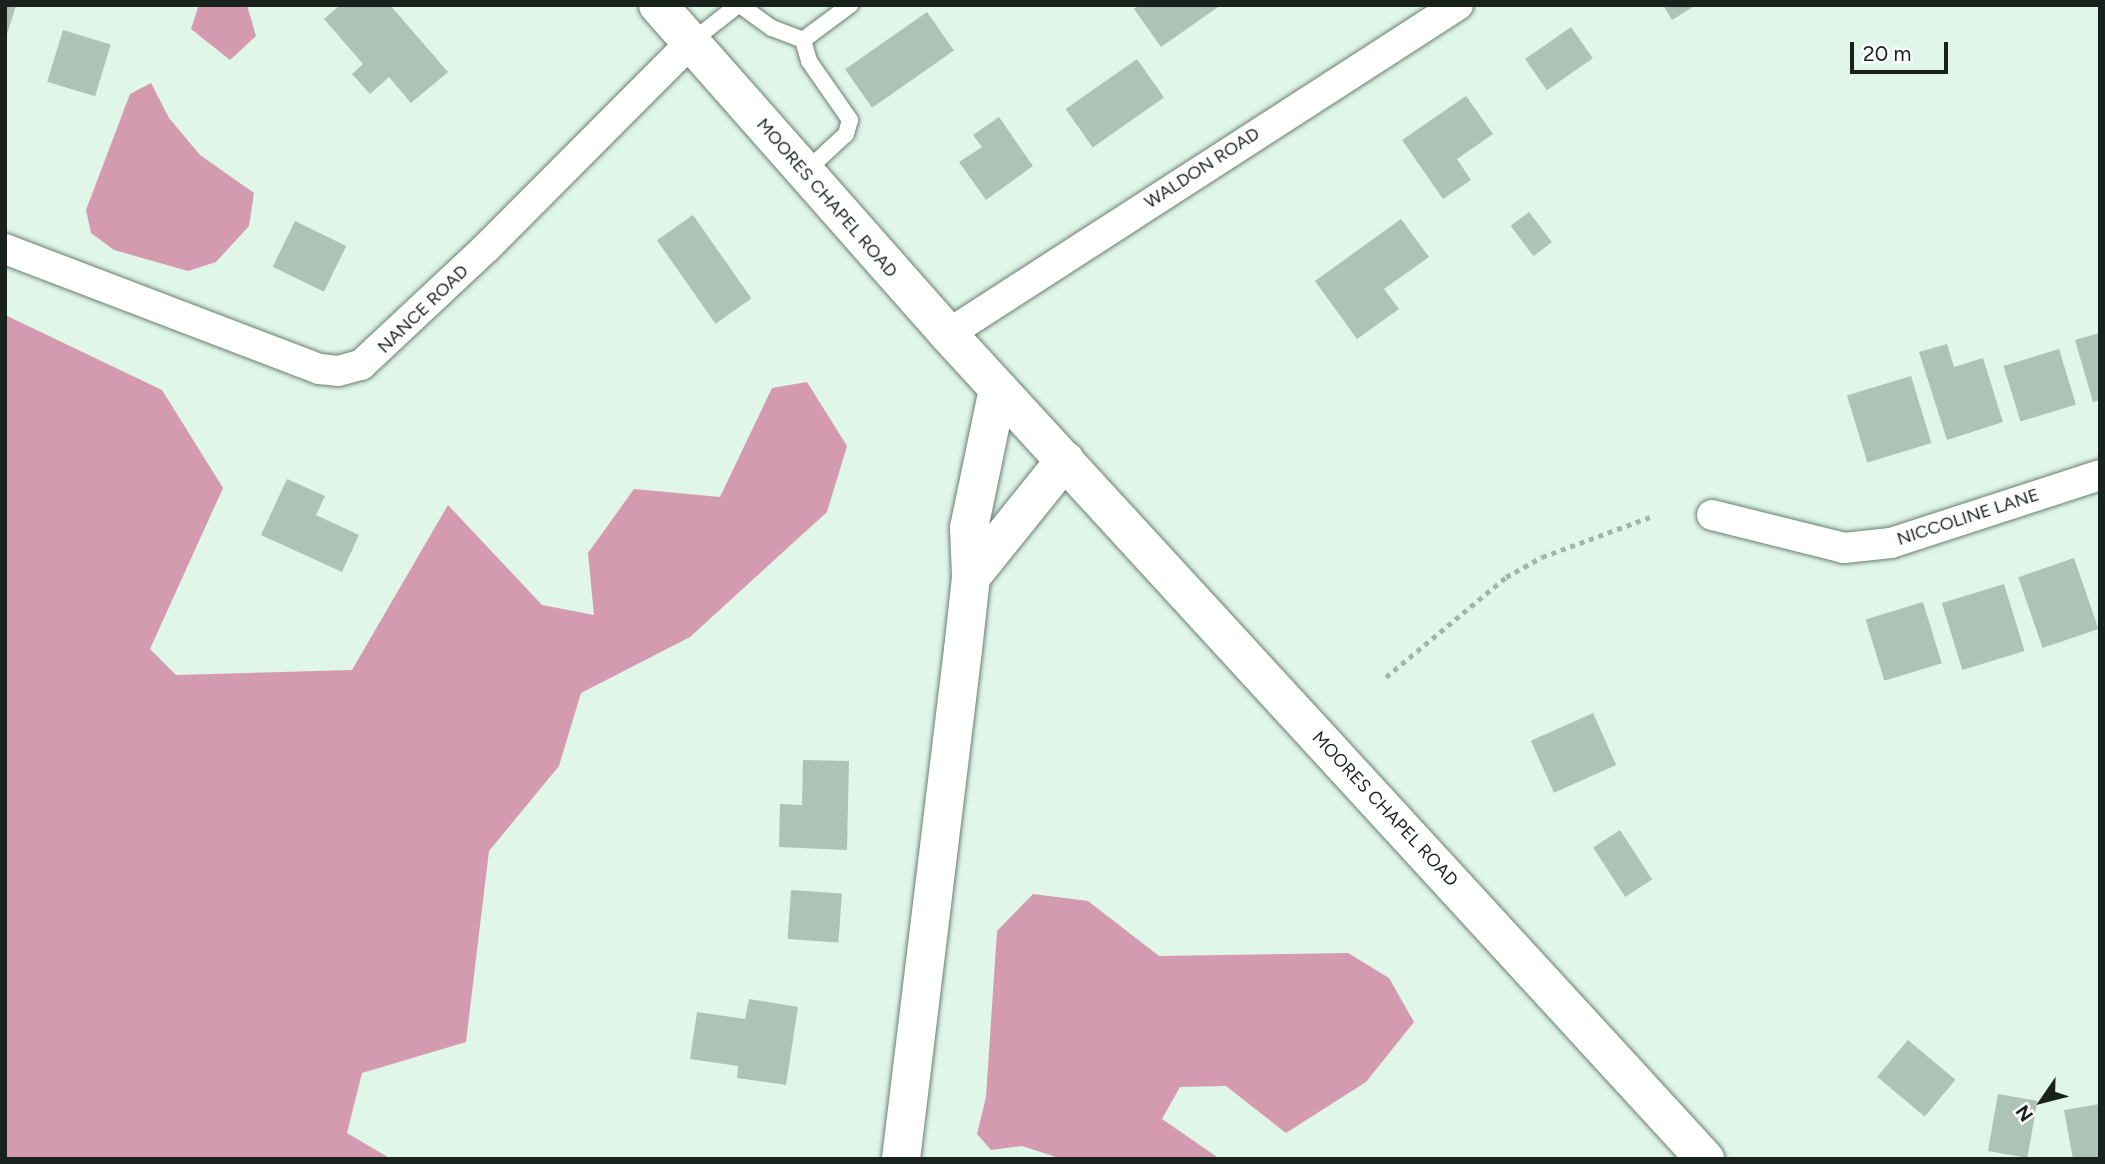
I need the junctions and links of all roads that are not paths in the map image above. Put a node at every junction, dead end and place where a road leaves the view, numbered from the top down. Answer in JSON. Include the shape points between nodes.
{"nodes":[{"id":1,"x":658,"y":5,"type":"edge"},
{"id":2,"x":739,"y":5,"type":"edge"},
{"id":3,"x":850,"y":5,"type":"edge"},
{"id":4,"x":1458,"y":5,"type":"edge"},
{"id":5,"x":803,"y":40,"type":"junction"},
{"id":6,"x":691,"y":43,"type":"junction"},
{"id":7,"x":805,"y":172,"type":"junction"},
{"id":8,"x":5,"y":249,"type":"edge"},
{"id":9,"x":948,"y":334,"type":"junction"},
{"id":10,"x":998,"y":389,"type":"junction"},
{"id":11,"x":1065,"y":460,"type":"junction"},
{"id":12,"x":2100,"y":475,"type":"edge"},
{"id":13,"x":1712,"y":515,"type":"dead end"},
{"id":14,"x":971,"y":577,"type":"junction"},
{"id":15,"x":901,"y":1159,"type":"edge"},
{"id":16,"x":1705,"y":1159,"type":"edge"}],
"edges":[{"from":1,"to":6,"type":"main road","name":"MOORES CHAPEL ROAD"},
{"from":2,"to":5,"type":"lane","via":[[772,28]]},
{"from":2,"to":6,"type":"lane"},
{"from":3,"to":5,"type":"lane"},
{"from":4,"to":9,"type":"street","name":"WALDON ROAD"},
{"from":5,"to":7,"type":"lane","via":[[809,61],[850,120],[846,134]]},
{"from":6,"to":7,"type":"main road","name":"MOORES CHAPEL ROAD"},
{"from":6,"to":8,"type":"street","name":"NANCE ROAD","via":[[477,258],[361,365],[338,371],[320,369]]},
{"from":7,"to":9,"type":"main road","name":"MOORES CHAPEL ROAD"},
{"from":9,"to":10,"type":"main road","name":"MOORES CHAPEL ROAD"},
{"from":10,"to":11,"type":"main road","name":"MOORES CHAPEL ROAD"},
{"from":10,"to":14,"type":"main road","via":[[969,528]]},
{"from":11,"to":14,"type":"main road"},
{"from":11,"to":16,"type":"main road","name":"MOORES CHAPEL ROAD"},
{"from":12,"to":13,"type":"street","name":"NICCOLINE LANE","via":[[1891,542],[1844,548]]},
{"from":14,"to":15,"type":"main road"}]}
